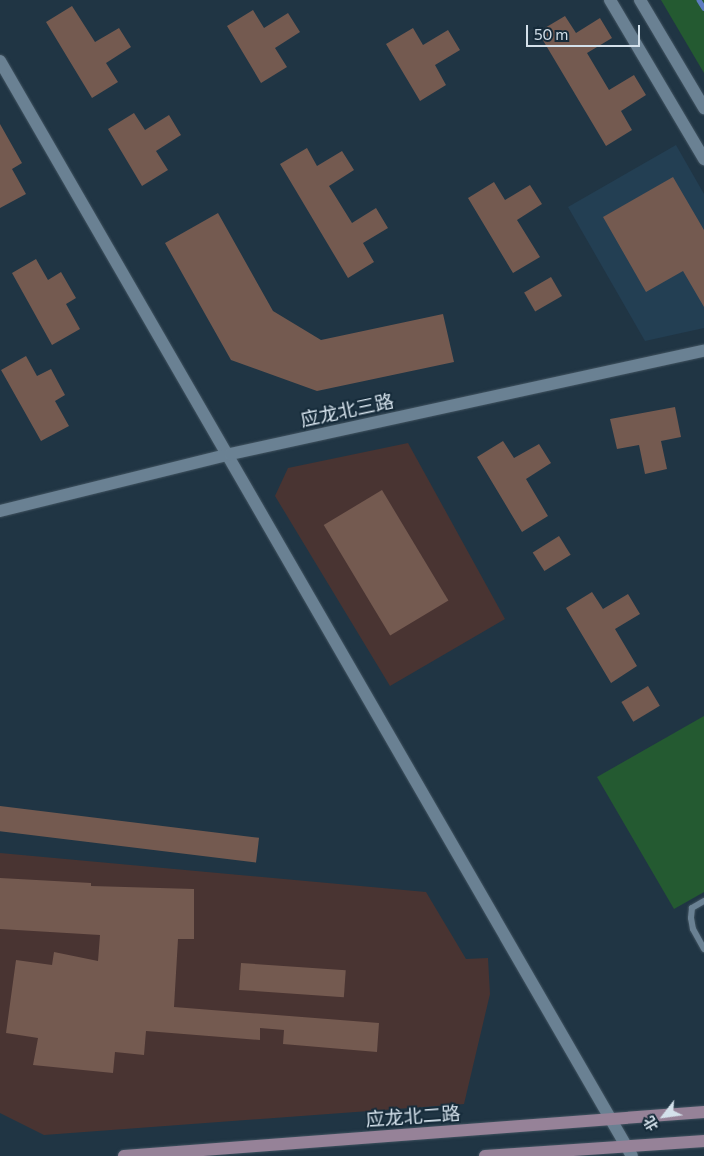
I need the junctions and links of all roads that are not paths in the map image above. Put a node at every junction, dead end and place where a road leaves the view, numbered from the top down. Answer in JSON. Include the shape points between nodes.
{"nodes":[{"id":1,"x":610,"y":0,"type":"edge"},
{"id":2,"x":640,"y":0,"type":"edge"},
{"id":3,"x":0,"y":61,"type":"edge"},
{"id":4,"x":704,"y":108,"type":"edge"},
{"id":5,"x":704,"y":159,"type":"edge"},
{"id":6,"x":704,"y":351,"type":"edge"},
{"id":7,"x":230,"y":454,"type":"junction"},
{"id":8,"x":0,"y":511,"type":"edge"},
{"id":9,"x":704,"y":901,"type":"edge"},
{"id":10,"x":704,"y":949,"type":"edge"},
{"id":11,"x":704,"y":1112,"type":"edge"},
{"id":12,"x":611,"y":1120,"type":"junction"},
{"id":13,"x":704,"y":1141,"type":"edge"},
{"id":14,"x":630,"y":1152,"type":"edge"},
{"id":15,"x":124,"y":1156,"type":"edge"},
{"id":16,"x":485,"y":1156,"type":"edge"}],
"edges":[{"from":1,"to":5,"type":"street"},
{"from":2,"to":4,"type":"street"},
{"from":3,"to":7,"type":"street"},
{"from":6,"to":7,"type":"street","name":"应龙北三路"},
{"from":7,"to":8,"type":"street","name":"应龙北三路"},
{"from":7,"to":12,"type":"street"},
{"from":9,"to":10,"type":"lane","via":[[692,908],[691,918]]},
{"from":11,"to":12,"type":"main road","name":"应龙北二路"},
{"from":12,"to":14,"type":"street"},
{"from":12,"to":15,"type":"main road","name":"应龙北二路"},
{"from":13,"to":14,"type":"main road"},
{"from":14,"to":16,"type":"main road"}]}
